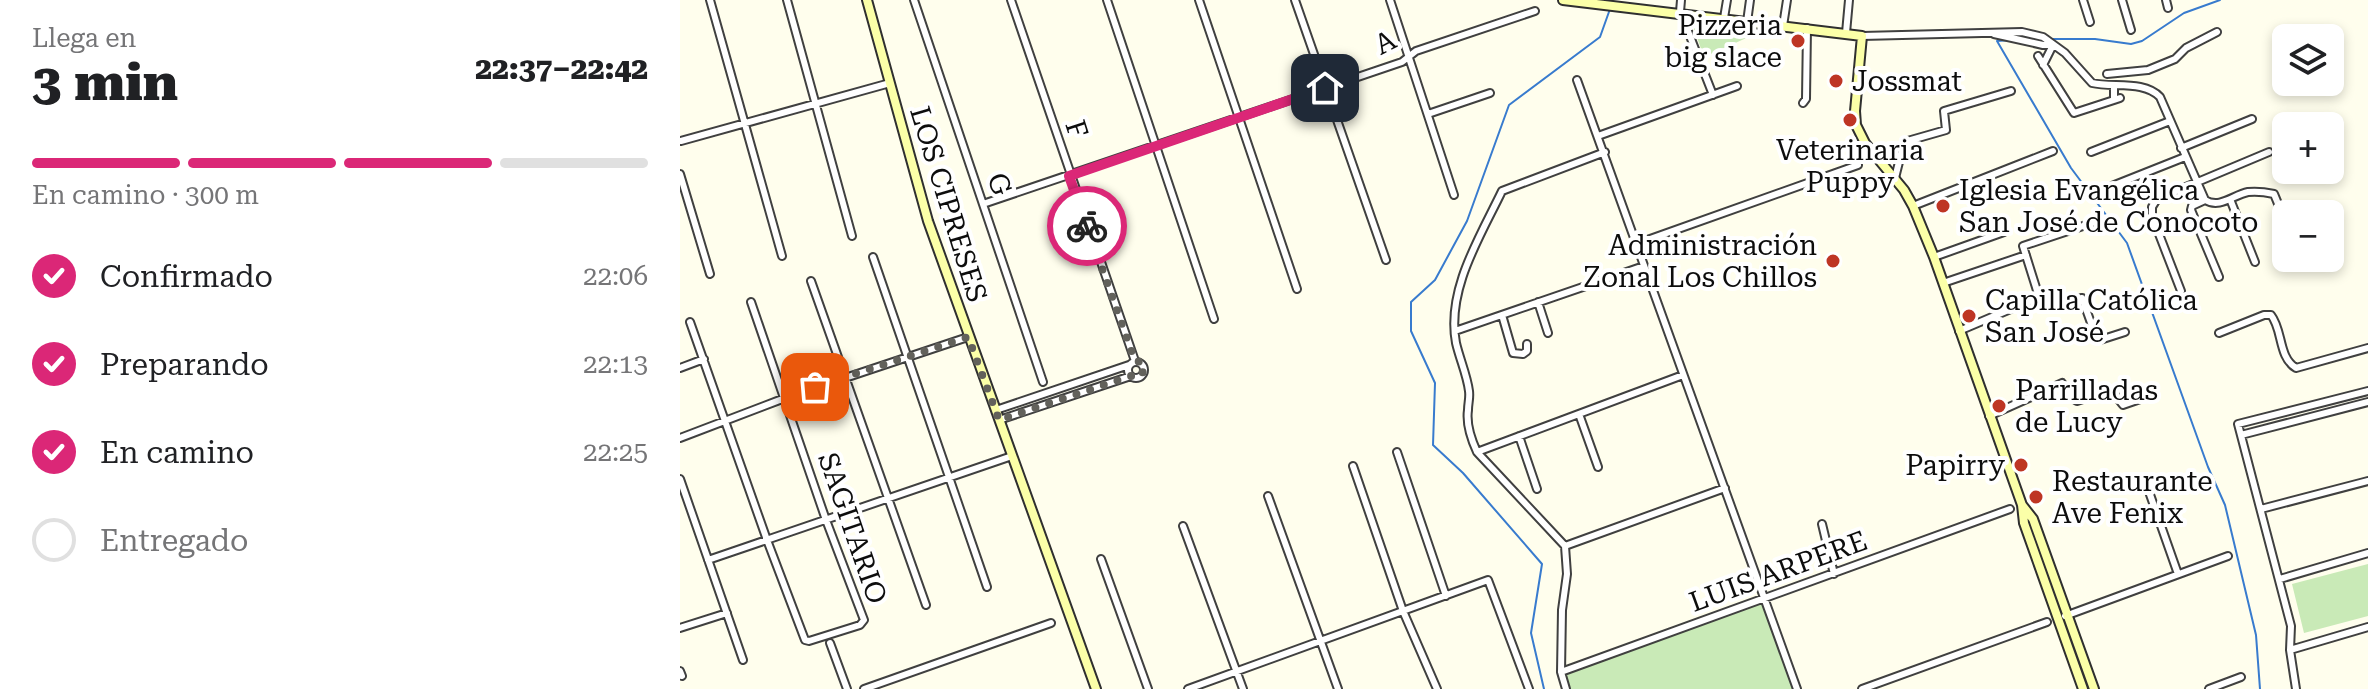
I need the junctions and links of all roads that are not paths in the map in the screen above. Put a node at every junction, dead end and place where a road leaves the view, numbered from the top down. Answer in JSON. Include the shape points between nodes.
{"nodes":[{"id":1,"x":710,"y":0,"type":"edge"},
{"id":2,"x":787,"y":0,"type":"edge"},
{"id":3,"x":867,"y":0,"type":"edge"},
{"id":4,"x":914,"y":0,"type":"edge"},
{"id":5,"x":1011,"y":0,"type":"edge"},
{"id":6,"x":1107,"y":0,"type":"edge"},
{"id":7,"x":1199,"y":0,"type":"edge"},
{"id":8,"x":1295,"y":0,"type":"edge"},
{"id":9,"x":1390,"y":0,"type":"edge"},
{"id":10,"x":1563,"y":0,"type":"edge"},
{"id":11,"x":1681,"y":0,"type":"edge"},
{"id":12,"x":1727,"y":0,"type":"edge"},
{"id":13,"x":1750,"y":0,"type":"edge"},
{"id":14,"x":1787,"y":0,"type":"edge"},
{"id":15,"x":1849,"y":0,"type":"edge"},
{"id":16,"x":2083,"y":0,"type":"edge"},
{"id":17,"x":2122,"y":0,"type":"edge"},
{"id":18,"x":1633,"y":3,"type":"edge"},
{"id":19,"x":1535,"y":11,"type":"dead end"},
{"id":20,"x":1680,"y":12,"type":"junction"},
{"id":21,"x":1724,"y":18,"type":"junction"},
{"id":22,"x":1747,"y":22,"type":"junction"},
{"id":23,"x":2090,"y":22,"type":"dead end"},
{"id":24,"x":1686,"y":26,"type":"dead end"},
{"id":25,"x":1783,"y":26,"type":"junction"},
{"id":26,"x":1807,"y":28,"type":"junction"},
{"id":27,"x":2131,"y":30,"type":"dead end"},
{"id":28,"x":2217,"y":32,"type":"dead end"},
{"id":29,"x":1846,"y":33,"type":"junction"},
{"id":30,"x":1862,"y":36,"type":"junction"},
{"id":31,"x":2053,"y":45,"type":"junction"},
{"id":32,"x":1408,"y":56,"type":"junction"},
{"id":33,"x":2038,"y":56,"type":"dead end"},
{"id":34,"x":2043,"y":65,"type":"junction"},
{"id":35,"x":2148,"y":70,"type":"junction"},
{"id":36,"x":2107,"y":74,"type":"dead end"},
{"id":37,"x":1577,"y":80,"type":"dead end"},
{"id":38,"x":890,"y":83,"type":"junction"},
{"id":39,"x":1737,"y":86,"type":"dead end"},
{"id":40,"x":2114,"y":86,"type":"junction"},
{"id":41,"x":2142,"y":87,"type":"junction"},
{"id":42,"x":1325,"y":88,"type":"junction"},
{"id":43,"x":2011,"y":91,"type":"dead end"},
{"id":44,"x":1490,"y":93,"type":"dead end"},
{"id":45,"x":1713,"y":95,"type":"junction"},
{"id":46,"x":1803,"y":103,"type":"dead end"},
{"id":47,"x":816,"y":105,"type":"junction"},
{"id":48,"x":1428,"y":114,"type":"junction"},
{"id":49,"x":1239,"y":117,"type":"junction"},
{"id":50,"x":2252,"y":119,"type":"dead end"},
{"id":51,"x":2170,"y":121,"type":"junction"},
{"id":52,"x":745,"y":124,"type":"junction"},
{"id":53,"x":1598,"y":136,"type":"junction"},
{"id":54,"x":681,"y":140,"type":"edge"},
{"id":55,"x":1155,"y":147,"type":"junction"},
{"id":56,"x":2181,"y":148,"type":"junction"},
{"id":57,"x":680,"y":150,"type":"edge"},
{"id":58,"x":2053,"y":151,"type":"dead end"},
{"id":59,"x":1605,"y":152,"type":"junction"},
{"id":60,"x":2091,"y":152,"type":"dead end"},
{"id":61,"x":2269,"y":152,"type":"dead end"},
{"id":62,"x":2185,"y":157,"type":"junction"},
{"id":63,"x":1858,"y":165,"type":"dead end"},
{"id":64,"x":680,"y":174,"type":"edge"},
{"id":65,"x":1069,"y":176,"type":"junction"},
{"id":66,"x":1895,"y":178,"type":"junction"},
{"id":67,"x":2195,"y":182,"type":"junction"},
{"id":68,"x":2107,"y":188,"type":"dead end"},
{"id":69,"x":1454,"y":195,"type":"dead end"},
{"id":70,"x":2230,"y":199,"type":"junction"},
{"id":71,"x":2205,"y":200,"type":"junction"},
{"id":72,"x":2276,"y":200,"type":"edge"},
{"id":73,"x":983,"y":204,"type":"junction"},
{"id":74,"x":1913,"y":206,"type":"junction"},
{"id":75,"x":2098,"y":221,"type":"dead end"},
{"id":76,"x":2004,"y":232,"type":"dead end"},
{"id":77,"x":852,"y":236,"type":"dead end"},
{"id":78,"x":1636,"y":244,"type":"junction"},
{"id":79,"x":2026,"y":255,"type":"junction"},
{"id":80,"x":782,"y":256,"type":"dead end"},
{"id":81,"x":873,"y":257,"type":"dead end"},
{"id":82,"x":1934,"y":257,"type":"junction"},
{"id":83,"x":1386,"y":260,"type":"dead end"},
{"id":84,"x":2255,"y":262,"type":"dead end"},
{"id":85,"x":1644,"y":266,"type":"junction"},
{"id":86,"x":710,"y":274,"type":"dead end"},
{"id":87,"x":2219,"y":277,"type":"dead end"},
{"id":88,"x":811,"y":281,"type":"dead end"},
{"id":89,"x":1943,"y":283,"type":"junction"},
{"id":90,"x":1297,"y":289,"type":"dead end"},
{"id":91,"x":2181,"y":291,"type":"dead end"},
{"id":92,"x":2039,"y":297,"type":"junction"},
{"id":93,"x":751,"y":302,"type":"dead end"},
{"id":94,"x":1538,"y":302,"type":"junction"},
{"id":95,"x":1502,"y":315,"type":"junction"},
{"id":96,"x":1214,"y":319,"type":"dead end"},
{"id":97,"x":690,"y":322,"type":"dead end"},
{"id":98,"x":1455,"y":331,"type":"junction"},
{"id":99,"x":1959,"y":331,"type":"junction"},
{"id":100,"x":2125,"y":332,"type":"dead end"},
{"id":101,"x":1548,"y":333,"type":"dead end"},
{"id":102,"x":2219,"y":333,"type":"dead end"},
{"id":103,"x":968,"y":337,"type":"junction"},
{"id":104,"x":1527,"y":344,"type":"dead end"},
{"id":105,"x":2368,"y":348,"type":"edge"},
{"id":106,"x":908,"y":357,"type":"junction"},
{"id":107,"x":704,"y":359,"type":"junction"},
{"id":108,"x":1132,"y":363,"type":"junction"},
{"id":109,"x":680,"y":368,"type":"edge"},
{"id":110,"x":1683,"y":375,"type":"junction"},
{"id":111,"x":1131,"y":376,"type":"junction"},
{"id":112,"x":845,"y":377,"type":"junction"},
{"id":113,"x":1043,"y":382,"type":"dead end"},
{"id":114,"x":2368,"y":391,"type":"edge"},
{"id":115,"x":2149,"y":396,"type":"dead end"},
{"id":116,"x":785,"y":398,"type":"junction"},
{"id":117,"x":2368,"y":402,"type":"edge"},
{"id":118,"x":996,"y":410,"type":"junction"},
{"id":119,"x":1579,"y":414,"type":"junction"},
{"id":120,"x":1989,"y":416,"type":"junction"},
{"id":121,"x":725,"y":420,"type":"junction"},
{"id":122,"x":999,"y":420,"type":"junction"},
{"id":123,"x":2241,"y":435,"type":"junction"},
{"id":124,"x":1519,"y":436,"type":"junction"},
{"id":125,"x":680,"y":438,"type":"edge"},
{"id":126,"x":1397,"y":452,"type":"dead end"},
{"id":127,"x":1477,"y":452,"type":"junction"},
{"id":128,"x":1012,"y":456,"type":"junction"},
{"id":129,"x":1353,"y":466,"type":"dead end"},
{"id":130,"x":1598,"y":467,"type":"dead end"},
{"id":131,"x":949,"y":477,"type":"junction"},
{"id":132,"x":680,"y":479,"type":"edge"},
{"id":133,"x":2368,"y":481,"type":"edge"},
{"id":134,"x":2147,"y":486,"type":"dead end"},
{"id":135,"x":1725,"y":488,"type":"junction"},
{"id":136,"x":1537,"y":489,"type":"dead end"},
{"id":137,"x":1268,"y":496,"type":"dead end"},
{"id":138,"x":890,"y":498,"type":"junction"},
{"id":139,"x":2022,"y":505,"type":"junction"},
{"id":140,"x":2010,"y":509,"type":"dead end"},
{"id":141,"x":2261,"y":509,"type":"junction"},
{"id":142,"x":826,"y":520,"type":"junction"},
{"id":143,"x":1822,"y":524,"type":"dead end"},
{"id":144,"x":1183,"y":526,"type":"dead end"},
{"id":145,"x":767,"y":540,"type":"junction"},
{"id":146,"x":1565,"y":546,"type":"junction"},
{"id":147,"x":2368,"y":553,"type":"edge"},
{"id":148,"x":2228,"y":556,"type":"dead end"},
{"id":149,"x":1101,"y":559,"type":"dead end"},
{"id":150,"x":708,"y":560,"type":"junction"},
{"id":151,"x":1834,"y":574,"type":"junction"},
{"id":152,"x":2178,"y":574,"type":"junction"},
{"id":153,"x":2280,"y":579,"type":"junction"},
{"id":154,"x":987,"y":587,"type":"dead end"},
{"id":155,"x":1446,"y":596,"type":"junction"},
{"id":156,"x":1765,"y":600,"type":"junction"},
{"id":157,"x":926,"y":605,"type":"dead end"},
{"id":158,"x":1403,"y":611,"type":"junction"},
{"id":159,"x":727,"y":613,"type":"junction"},
{"id":160,"x":2068,"y":615,"type":"junction"},
{"id":161,"x":2058,"y":618,"type":"junction"},
{"id":162,"x":2047,"y":622,"type":"dead end"},
{"id":163,"x":1051,"y":623,"type":"dead end"},
{"id":164,"x":2368,"y":627,"type":"edge"},
{"id":165,"x":680,"y":628,"type":"edge"},
{"id":166,"x":1320,"y":641,"type":"junction"},
{"id":167,"x":830,"y":643,"type":"dead end"},
{"id":168,"x":2290,"y":650,"type":"junction"},
{"id":169,"x":743,"y":660,"type":"dead end"},
{"id":170,"x":1237,"y":671,"type":"junction"},
{"id":171,"x":1561,"y":672,"type":"junction"},
{"id":172,"x":2241,"y":677,"type":"dead end"},
{"id":173,"x":847,"y":689,"type":"edge"},
{"id":174,"x":864,"y":689,"type":"edge"},
{"id":175,"x":1096,"y":689,"type":"edge"},
{"id":176,"x":1148,"y":689,"type":"edge"},
{"id":177,"x":1188,"y":689,"type":"edge"},
{"id":178,"x":1243,"y":689,"type":"edge"},
{"id":179,"x":1338,"y":689,"type":"edge"},
{"id":180,"x":1437,"y":689,"type":"edge"},
{"id":181,"x":1529,"y":689,"type":"edge"},
{"id":182,"x":1566,"y":689,"type":"edge"},
{"id":183,"x":1797,"y":689,"type":"edge"},
{"id":184,"x":1862,"y":689,"type":"edge"},
{"id":185,"x":2083,"y":689,"type":"edge"},
{"id":186,"x":2094,"y":689,"type":"edge"},
{"id":187,"x":2209,"y":689,"type":"edge"},
{"id":188,"x":2296,"y":689,"type":"edge"}],
"edges":[{"from":1,"to":52,"type":"street"},
{"from":2,"to":47,"type":"street"},
{"from":3,"to":38,"type":"street","name":"LOS CIPRESES"},
{"from":4,"to":73,"type":"street","name":"G"},
{"from":5,"to":65,"type":"street","name":"F"},
{"from":6,"to":55,"type":"street"},
{"from":7,"to":49,"type":"street"},
{"from":8,"to":42,"type":"street"},
{"from":9,"to":32,"type":"street"},
{"from":10,"to":18,"type":"street"},
{"from":11,"to":20,"type":"street"},
{"from":12,"to":21,"type":"street"},
{"from":13,"to":22,"type":"street"},
{"from":14,"to":25,"type":"street"},
{"from":15,"to":29,"type":"street"},
{"from":16,"to":23,"type":"street"},
{"from":17,"to":27,"type":"street"},
{"from":18,"to":20,"type":"street"},
{"from":19,"to":32,"type":"street","name":"A"},
{"from":20,"to":21,"type":"street"},
{"from":21,"to":22,"type":"street"},
{"from":22,"to":25,"type":"street"},
{"from":24,"to":45,"type":"street"},
{"from":25,"to":26,"type":"street"},
{"from":26,"to":29,"type":"street"},
{"from":26,"to":46,"type":"street"},
{"from":28,"to":35,"type":"street"},
{"from":29,"to":30,"type":"street"},
{"from":30,"to":31,"type":"street","via":[[2022,32]]},
{"from":30,"to":66,"type":"street","via":[[1856,125]]},
{"from":31,"to":34,"type":"street"},
{"from":31,"to":40,"type":"street","via":[[2092,83]]},
{"from":32,"to":42,"type":"street","name":"A"},
{"from":32,"to":48,"type":"street"},
{"from":33,"to":34,"type":"street"},
{"from":34,"to":40,"type":"street","via":[[2074,113],[2117,99]]},
{"from":35,"to":36,"type":"street"},
{"from":35,"to":41,"type":"street"},
{"from":37,"to":53,"type":"street"},
{"from":38,"to":47,"type":"street"},
{"from":38,"to":103,"type":"street","name":"LOS CIPRESES","via":[[928,221]]},
{"from":39,"to":45,"type":"street"},
{"from":40,"to":41,"type":"street"},
{"from":41,"to":51,"type":"street","via":[[2160,97]]},
{"from":42,"to":49,"type":"street","name":"A"},
{"from":42,"to":83,"type":"street"},
{"from":43,"to":66,"type":"street","via":[[1944,111],[1946,130],[1904,142]]},
{"from":44,"to":48,"type":"street"},
{"from":45,"to":53,"type":"street"},
{"from":47,"to":52,"type":"street"},
{"from":47,"to":77,"type":"street"},
{"from":48,"to":69,"type":"street"},
{"from":49,"to":55,"type":"street","name":"A"},
{"from":49,"to":90,"type":"street"},
{"from":50,"to":56,"type":"street"},
{"from":51,"to":56,"type":"street"},
{"from":51,"to":60,"type":"street"},
{"from":52,"to":54,"type":"street"},
{"from":52,"to":80,"type":"street"},
{"from":53,"to":59,"type":"street"},
{"from":54,"to":57,"type":"street"},
{"from":55,"to":65,"type":"street","name":"A"},
{"from":55,"to":96,"type":"street"},
{"from":56,"to":62,"type":"street"},
{"from":58,"to":74,"type":"street"},
{"from":59,"to":78,"type":"street"},
{"from":59,"to":98,"type":"street","via":[[1502,191],[1456,296]]},
{"from":61,"to":67,"type":"street"},
{"from":62,"to":67,"type":"street"},
{"from":62,"to":68,"type":"street"},
{"from":63,"to":78,"type":"street"},
{"from":64,"to":86,"type":"street"},
{"from":65,"to":73,"type":"street","name":"A"},
{"from":65,"to":108,"type":"street","name":"F"},
{"from":66,"to":74,"type":"street"},
{"from":67,"to":71,"type":"street"},
{"from":67,"to":91,"type":"street","via":[[2157,199],[2152,207]]},
{"from":70,"to":71,"type":"street","via":[[2219,204]]},
{"from":70,"to":72,"type":"street","via":[[2258,191],[2274,194]]},
{"from":70,"to":84,"type":"street"},
{"from":71,"to":87,"type":"street","via":[[2191,210]]},
{"from":73,"to":113,"type":"street","name":"G"},
{"from":74,"to":82,"type":"street"},
{"from":75,"to":79,"type":"street","via":[[2023,246]]},
{"from":76,"to":82,"type":"street"},
{"from":78,"to":85,"type":"street"},
{"from":79,"to":89,"type":"street"},
{"from":79,"to":92,"type":"street"},
{"from":81,"to":106,"type":"street"},
{"from":82,"to":89,"type":"street"},
{"from":85,"to":94,"type":"street","via":[[1578,293]]},
{"from":85,"to":110,"type":"street"},
{"from":88,"to":112,"type":"street"},
{"from":89,"to":99,"type":"street"},
{"from":92,"to":99,"type":"street"},
{"from":92,"to":100,"type":"street","via":[[2042,307],[2082,298],[2100,340]]},
{"from":93,"to":116,"type":"street","name":"SAGITARIO"},
{"from":94,"to":95,"type":"street"},
{"from":94,"to":101,"type":"street"},
{"from":95,"to":98,"type":"street"},
{"from":95,"to":104,"type":"street","via":[[1513,353],[1523,354]]},
{"from":97,"to":107,"type":"street"},
{"from":98,"to":127,"type":"street","via":[[1470,396],[1467,421]]},
{"from":99,"to":120,"type":"street"},
{"from":102,"to":105,"type":"street","via":[[2271,315],[2287,361],[2296,368]]},
{"from":103,"to":106,"type":"street"},
{"from":103,"to":118,"type":"street","name":"LOS CIPRESES"},
{"from":106,"to":112,"type":"street"},
{"from":106,"to":131,"type":"street"},
{"from":107,"to":109,"type":"street"},
{"from":107,"to":121,"type":"street"},
{"from":108,"to":111,"type":"street","name":"F"},
{"from":108,"to":111,"type":"street","via":[[1143,364],[1145,372]]},
{"from":108,"to":118,"type":"street"},
{"from":110,"to":119,"type":"street"},
{"from":110,"to":135,"type":"street"},
{"from":111,"to":122,"type":"street"},
{"from":112,"to":116,"type":"street"},
{"from":112,"to":138,"type":"street"},
{"from":114,"to":123,"type":"street","via":[[2238,424]]},
{"from":115,"to":120,"type":"street","via":[[2123,405],[2111,390],[2077,401],[2062,383]]},
{"from":116,"to":121,"type":"street"},
{"from":116,"to":142,"type":"street","name":"SAGITARIO"},
{"from":117,"to":123,"type":"street"},
{"from":118,"to":122,"type":"street","name":"LOS CIPRESES"},
{"from":119,"to":124,"type":"street"},
{"from":119,"to":130,"type":"street"},
{"from":120,"to":139,"type":"street"},
{"from":121,"to":125,"type":"street"},
{"from":121,"to":145,"type":"street"},
{"from":122,"to":128,"type":"street","name":"LOS CIPRESES"},
{"from":123,"to":141,"type":"street"},
{"from":124,"to":127,"type":"street"},
{"from":124,"to":136,"type":"street"},
{"from":126,"to":155,"type":"street"},
{"from":127,"to":146,"type":"street"},
{"from":128,"to":131,"type":"street"},
{"from":128,"to":175,"type":"street","name":"LOS CIPRESES"},
{"from":129,"to":158,"type":"street"},
{"from":131,"to":138,"type":"street"},
{"from":131,"to":154,"type":"street"},
{"from":132,"to":150,"type":"street"},
{"from":133,"to":141,"type":"street"},
{"from":134,"to":152,"type":"street"},
{"from":135,"to":146,"type":"street"},
{"from":135,"to":156,"type":"street"},
{"from":137,"to":166,"type":"street"},
{"from":138,"to":142,"type":"street"},
{"from":138,"to":157,"type":"street"},
{"from":139,"to":160,"type":"street","via":[[2033,519]]},
{"from":139,"to":161,"type":"street"},
{"from":140,"to":151,"type":"street","name":"LUIS ARPERE"},
{"from":141,"to":153,"type":"street"},
{"from":142,"to":145,"type":"street"},
{"from":142,"to":145,"type":"street","name":"SAGITARIO","via":[[864,620],[860,625],[809,641],[804,637]]},
{"from":143,"to":151,"type":"street"},
{"from":144,"to":170,"type":"street"},
{"from":145,"to":150,"type":"street"},
{"from":146,"to":171,"type":"street"},
{"from":147,"to":153,"type":"street"},
{"from":148,"to":152,"type":"street"},
{"from":149,"to":176,"type":"street"},
{"from":150,"to":159,"type":"street"},
{"from":151,"to":156,"type":"street","name":"LUIS ARPERE"},
{"from":152,"to":160,"type":"street"},
{"from":153,"to":168,"type":"street","via":[[2291,626]]},
{"from":155,"to":158,"type":"street"},
{"from":155,"to":181,"type":"street","via":[[1488,580]]},
{"from":156,"to":171,"type":"street","name":"LUIS ARPERE"},
{"from":156,"to":183,"type":"street"},
{"from":158,"to":166,"type":"street"},
{"from":158,"to":180,"type":"street"},
{"from":159,"to":165,"type":"street"},
{"from":159,"to":169,"type":"street"},
{"from":160,"to":161,"type":"street"},
{"from":160,"to":186,"type":"street"},
{"from":161,"to":185,"type":"street"},
{"from":162,"to":184,"type":"street"},
{"from":163,"to":174,"type":"street"},
{"from":164,"to":168,"type":"street"},
{"from":166,"to":170,"type":"street"},
{"from":166,"to":179,"type":"street"},
{"from":167,"to":173,"type":"street"},
{"from":168,"to":188,"type":"street"},
{"from":170,"to":177,"type":"street"},
{"from":170,"to":178,"type":"street"},
{"from":171,"to":182,"type":"street"},
{"from":172,"to":187,"type":"street"}]}
